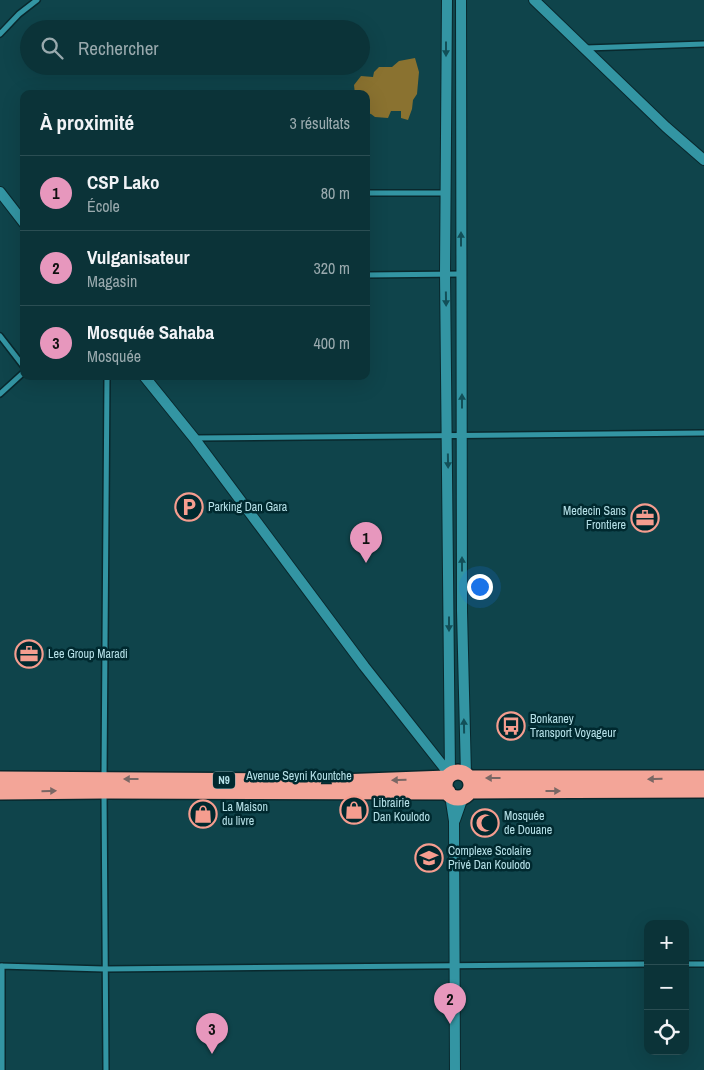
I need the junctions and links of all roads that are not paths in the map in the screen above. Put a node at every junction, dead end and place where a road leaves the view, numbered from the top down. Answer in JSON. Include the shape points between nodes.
{"nodes":[{"id":1,"x":37,"y":0,"type":"edge"},
{"id":2,"x":447,"y":0,"type":"edge"},
{"id":3,"x":461,"y":0,"type":"edge"},
{"id":4,"x":534,"y":0,"type":"edge"},
{"id":5,"x":0,"y":34,"type":"edge"},
{"id":6,"x":704,"y":44,"type":"edge"},
{"id":7,"x":583,"y":48,"type":"junction"},
{"id":8,"x":704,"y":160,"type":"edge"},
{"id":9,"x":0,"y":192,"type":"edge"},
{"id":10,"x":446,"y":193,"type":"junction"},
{"id":11,"x":370,"y":194,"type":"edge"},
{"id":12,"x":20,"y":218,"type":"edge"},
{"id":13,"x":445,"y":273,"type":"junction"},
{"id":14,"x":461,"y":274,"type":"junction"},
{"id":15,"x":370,"y":275,"type":"edge"},
{"id":16,"x":0,"y":336,"type":"edge"},
{"id":17,"x":20,"y":362,"type":"edge"},
{"id":18,"x":20,"y":376,"type":"edge"},
{"id":19,"x":107,"y":380,"type":"edge"},
{"id":20,"x":147,"y":380,"type":"edge"},
{"id":21,"x":0,"y":394,"type":"edge"},
{"id":22,"x":704,"y":433,"type":"edge"},
{"id":23,"x":448,"y":436,"type":"junction"},
{"id":24,"x":462,"y":436,"type":"junction"},
{"id":25,"x":194,"y":438,"type":"junction"},
{"id":26,"x":704,"y":778,"type":"edge"},
{"id":27,"x":0,"y":779,"type":"edge"},
{"id":28,"x":104,"y":785,"type":"junction"},
{"id":29,"x":458,"y":785,"type":"junction"},
{"id":30,"x":704,"y":790,"type":"edge"},
{"id":31,"x":0,"y":792,"type":"edge"},
{"id":32,"x":644,"y":964,"type":"edge"},
{"id":33,"x":689,"y":964,"type":"edge"},
{"id":34,"x":704,"y":964,"type":"edge"},
{"id":35,"x":1,"y":966,"type":"edge"},
{"id":36,"x":455,"y":966,"type":"junction"},
{"id":37,"x":104,"y":969,"type":"junction"},
{"id":38,"x":2,"y":1070,"type":"edge"},
{"id":39,"x":106,"y":1070,"type":"edge"},
{"id":40,"x":455,"y":1070,"type":"edge"}],
"edges":[{"from":1,"to":5,"type":"street","via":[[18,14]]},
{"from":2,"to":10,"type":"main road","one_way":true},
{"from":14,"to":3,"type":"main road","one_way":true},
{"from":4,"to":7,"type":"main road"},
{"from":6,"to":7,"type":"street"},
{"from":7,"to":8,"type":"main road"},
{"from":9,"to":12,"type":"main road"},
{"from":10,"to":11,"type":"street"},
{"from":10,"to":13,"type":"main road"},
{"from":13,"to":14,"type":"street"},
{"from":13,"to":15,"type":"street"},
{"from":13,"to":23,"type":"main road","one_way":true},
{"from":24,"to":14,"type":"main road","one_way":true},
{"from":16,"to":17,"type":"street"},
{"from":18,"to":21,"type":"street"},
{"from":19,"to":28,"type":"street"},
{"from":20,"to":25,"type":"main road"},
{"from":22,"to":24,"type":"street"},
{"from":23,"to":24,"type":"street"},
{"from":23,"to":25,"type":"street"},
{"from":23,"to":29,"type":"main road","one_way":true},
{"from":29,"to":24,"type":"main road","one_way":true},
{"from":25,"to":29,"type":"main road","via":[[364,666]]},
{"from":26,"to":29,"type":"highway","name":"Avenue Seyni Kountche","number":"N9","one_way":true},
{"from":27,"to":28,"type":"highway","name":"Avenue Seyni Kountche","number":"N9"},
{"from":28,"to":29,"type":"highway","name":"Avenue Seyni Kountche","number":"N9"},
{"from":31,"to":28,"type":"highway","name":"Avenue Seyni Kountche","number":"N9","one_way":true},
{"from":28,"to":37,"type":"street"},
{"from":29,"to":30,"type":"highway","name":"Avenue Seyni Kountche","number":"N9","one_way":true},
{"from":29,"to":36,"type":"main road","via":[[454,821]]},
{"from":32,"to":36,"type":"street"},
{"from":33,"to":34,"type":"street"},
{"from":35,"to":37,"type":"street"},
{"from":35,"to":38,"type":"street"},
{"from":36,"to":37,"type":"street"},
{"from":36,"to":40,"type":"main road"},
{"from":37,"to":39,"type":"street"}]}
